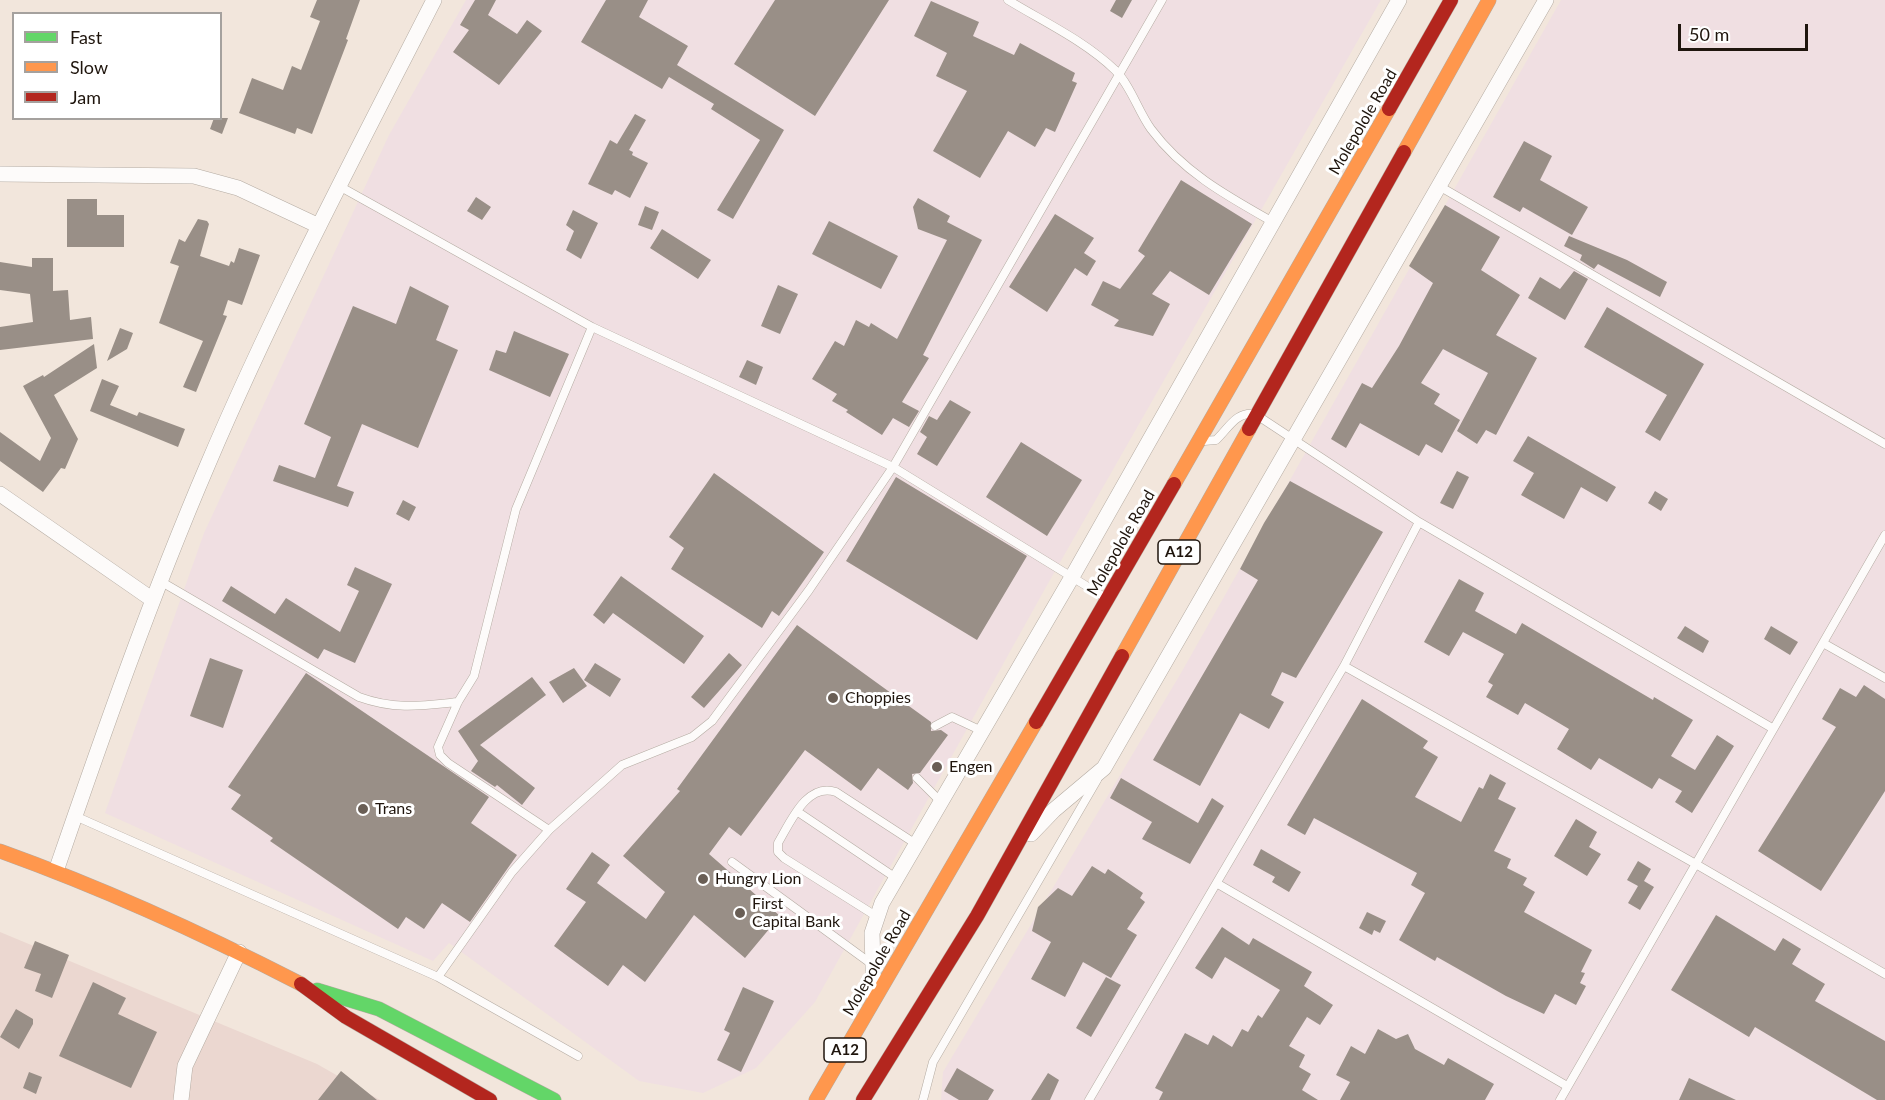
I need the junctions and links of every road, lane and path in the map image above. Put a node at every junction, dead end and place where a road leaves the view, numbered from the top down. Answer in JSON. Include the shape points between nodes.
{"nodes":[{"id":1,"x":434,"y":0,"type":"edge"},
{"id":2,"x":1008,"y":0,"type":"edge"},
{"id":3,"x":1162,"y":0,"type":"edge"},
{"id":4,"x":1399,"y":0,"type":"edge"},
{"id":5,"x":1451,"y":0,"type":"edge"},
{"id":6,"x":1489,"y":0,"type":"edge"},
{"id":7,"x":1546,"y":0,"type":"edge"},
{"id":8,"x":1118,"y":73,"type":"junction"},
{"id":9,"x":0,"y":174,"type":"edge"},
{"id":10,"x":339,"y":186,"type":"junction"},
{"id":11,"x":1439,"y":186,"type":"junction"},
{"id":12,"x":1274,"y":222,"type":"junction"},
{"id":13,"x":319,"y":226,"type":"junction"},
{"id":14,"x":592,"y":327,"type":"junction"},
{"id":15,"x":1255,"y":414,"type":"junction"},
{"id":16,"x":1200,"y":440,"type":"junction"},
{"id":17,"x":1293,"y":442,"type":"junction"},
{"id":18,"x":1885,"y":444,"type":"edge"},
{"id":19,"x":893,"y":467,"type":"junction"},
{"id":20,"x":0,"y":494,"type":"edge"},
{"id":21,"x":1419,"y":522,"type":"junction"},
{"id":22,"x":1885,"y":535,"type":"edge"},
{"id":23,"x":1072,"y":577,"type":"junction"},
{"id":24,"x":159,"y":581,"type":"junction"},
{"id":25,"x":153,"y":600,"type":"junction"},
{"id":26,"x":1107,"y":600,"type":"junction"},
{"id":27,"x":1823,"y":644,"type":"junction"},
{"id":28,"x":1344,"y":666,"type":"junction"},
{"id":29,"x":1885,"y":678,"type":"edge"},
{"id":30,"x":458,"y":702,"type":"junction"},
{"id":31,"x":936,"y":726,"type":"dead end"},
{"id":32,"x":1773,"y":728,"type":"junction"},
{"id":33,"x":982,"y":731,"type":"junction"},
{"id":34,"x":1104,"y":768,"type":"junction"},
{"id":35,"x":917,"y":778,"type":"dead end"},
{"id":36,"x":941,"y":802,"type":"junction"},
{"id":37,"x":798,"y":812,"type":"junction"},
{"id":38,"x":75,"y":816,"type":"junction"},
{"id":39,"x":549,"y":830,"type":"junction"},
{"id":40,"x":916,"y":844,"type":"junction"},
{"id":41,"x":0,"y":851,"type":"edge"},
{"id":42,"x":1010,"y":857,"type":"junction"},
{"id":43,"x":732,"y":862,"type":"dead end"},
{"id":44,"x":1694,"y":863,"type":"junction"},
{"id":45,"x":56,"y":871,"type":"junction"},
{"id":46,"x":896,"y":878,"type":"junction"},
{"id":47,"x":1218,"y":884,"type":"junction"},
{"id":48,"x":876,"y":916,"type":"junction"},
{"id":49,"x":239,"y":952,"type":"junction"},
{"id":50,"x":873,"y":965,"type":"junction"},
{"id":51,"x":1885,"y":974,"type":"edge"},
{"id":52,"x":438,"y":977,"type":"junction"},
{"id":53,"x":304,"y":986,"type":"junction"},
{"id":54,"x":874,"y":1000,"type":"junction"},
{"id":55,"x":578,"y":1056,"type":"dead end"},
{"id":56,"x":875,"y":1080,"type":"junction"},
{"id":57,"x":1567,"y":1086,"type":"junction"},
{"id":58,"x":815,"y":1098,"type":"edge"},
{"id":59,"x":181,"y":1100,"type":"edge"},
{"id":60,"x":490,"y":1100,"type":"edge"},
{"id":61,"x":554,"y":1100,"type":"edge"},
{"id":62,"x":864,"y":1100,"type":"edge"},
{"id":63,"x":874,"y":1100,"type":"edge"},
{"id":64,"x":923,"y":1100,"type":"edge"},
{"id":65,"x":1089,"y":1100,"type":"edge"},
{"id":66,"x":1560,"y":1100,"type":"edge"}],
"edges":[{"from":1,"to":10,"type":"street"},
{"from":2,"to":8,"type":"lane","via":[[1101,57]]},
{"from":3,"to":8,"type":"lane"},
{"from":4,"to":12,"type":"street"},
{"from":5,"to":16,"type":"main road","name":"Molepolole Road","number":"A12"},
{"from":6,"to":15,"type":"main road","number":"A12"},
{"from":7,"to":11,"type":"street"},
{"from":8,"to":12,"type":"lane","via":[[1169,152],[1214,188]]},
{"from":8,"to":19,"type":"lane"},
{"from":9,"to":13,"type":"street","via":[[194,176],[238,188]]},
{"from":10,"to":13,"type":"street"},
{"from":10,"to":14,"type":"lane"},
{"from":11,"to":17,"type":"street"},
{"from":11,"to":18,"type":"lane"},
{"from":12,"to":23,"type":"street"},
{"from":13,"to":24,"type":"street","via":[[209,461]]},
{"from":14,"to":19,"type":"lane"},
{"from":14,"to":30,"type":"lane","via":[[516,509],[474,676]]},
{"from":15,"to":16,"type":"lane","via":[[1237,418],[1213,442]]},
{"from":15,"to":17,"type":"lane"},
{"from":15,"to":42,"type":"main road","number":"A12"},
{"from":16,"to":26,"type":"main road","name":"Molepolole Road","number":"A12"},
{"from":17,"to":21,"type":"lane"},
{"from":17,"to":34,"type":"street"},
{"from":19,"to":23,"type":"lane"},
{"from":19,"to":39,"type":"lane","via":[[712,721],[692,737],[622,765]]},
{"from":20,"to":25,"type":"street"},
{"from":21,"to":28,"type":"lane"},
{"from":21,"to":32,"type":"lane"},
{"from":22,"to":27,"type":"lane"},
{"from":23,"to":26,"type":"lane"},
{"from":23,"to":33,"type":"street"},
{"from":24,"to":25,"type":"street"},
{"from":24,"to":30,"type":"lane","via":[[359,697],[406,708]]},
{"from":25,"to":38,"type":"street"},
{"from":26,"to":54,"type":"main road","name":"Molepolole Road","number":"A12"},
{"from":27,"to":29,"type":"lane"},
{"from":27,"to":32,"type":"lane"},
{"from":28,"to":44,"type":"lane"},
{"from":28,"to":47,"type":"lane"},
{"from":30,"to":39,"type":"lane","via":[[441,736],[440,755]]},
{"from":31,"to":33,"type":"lane","via":[[952,717]]},
{"from":32,"to":44,"type":"lane"},
{"from":33,"to":36,"type":"street"},
{"from":34,"to":42,"type":"street","via":[[1054,810]]},
{"from":34,"to":64,"type":"lane","via":[[933,1062]]},
{"from":35,"to":36,"type":"lane"},
{"from":36,"to":40,"type":"street"},
{"from":37,"to":40,"type":"lane","via":[[814,792],[825,788]]},
{"from":37,"to":46,"type":"lane"},
{"from":37,"to":48,"type":"lane","via":[[778,843],[778,852]]},
{"from":38,"to":45,"type":"street"},
{"from":38,"to":52,"type":"lane"},
{"from":39,"to":52,"type":"lane","via":[[512,872]]},
{"from":40,"to":46,"type":"street"},
{"from":41,"to":45,"type":"main road"},
{"from":42,"to":56,"type":"main road","number":"A12"},
{"from":43,"to":50,"type":"lane"},
{"from":44,"to":51,"type":"lane"},
{"from":44,"to":57,"type":"lane"},
{"from":45,"to":49,"type":"main road"},
{"from":46,"to":48,"type":"street"},
{"from":47,"to":57,"type":"lane"},
{"from":47,"to":65,"type":"lane"},
{"from":48,"to":50,"type":"street"},
{"from":49,"to":53,"type":"main road"},
{"from":49,"to":59,"type":"street","via":[[185,1066]]},
{"from":50,"to":54,"type":"street"},
{"from":52,"to":55,"type":"lane"},
{"from":53,"to":60,"type":"main road","via":[[346,1017]]},
{"from":53,"to":61,"type":"main road","via":[[379,1010]]},
{"from":54,"to":58,"type":"main road","name":"Molepolole Road","number":"A12"},
{"from":56,"to":62,"type":"main road","number":"A12"},
{"from":56,"to":63,"type":"main road"},
{"from":57,"to":66,"type":"lane"}]}
